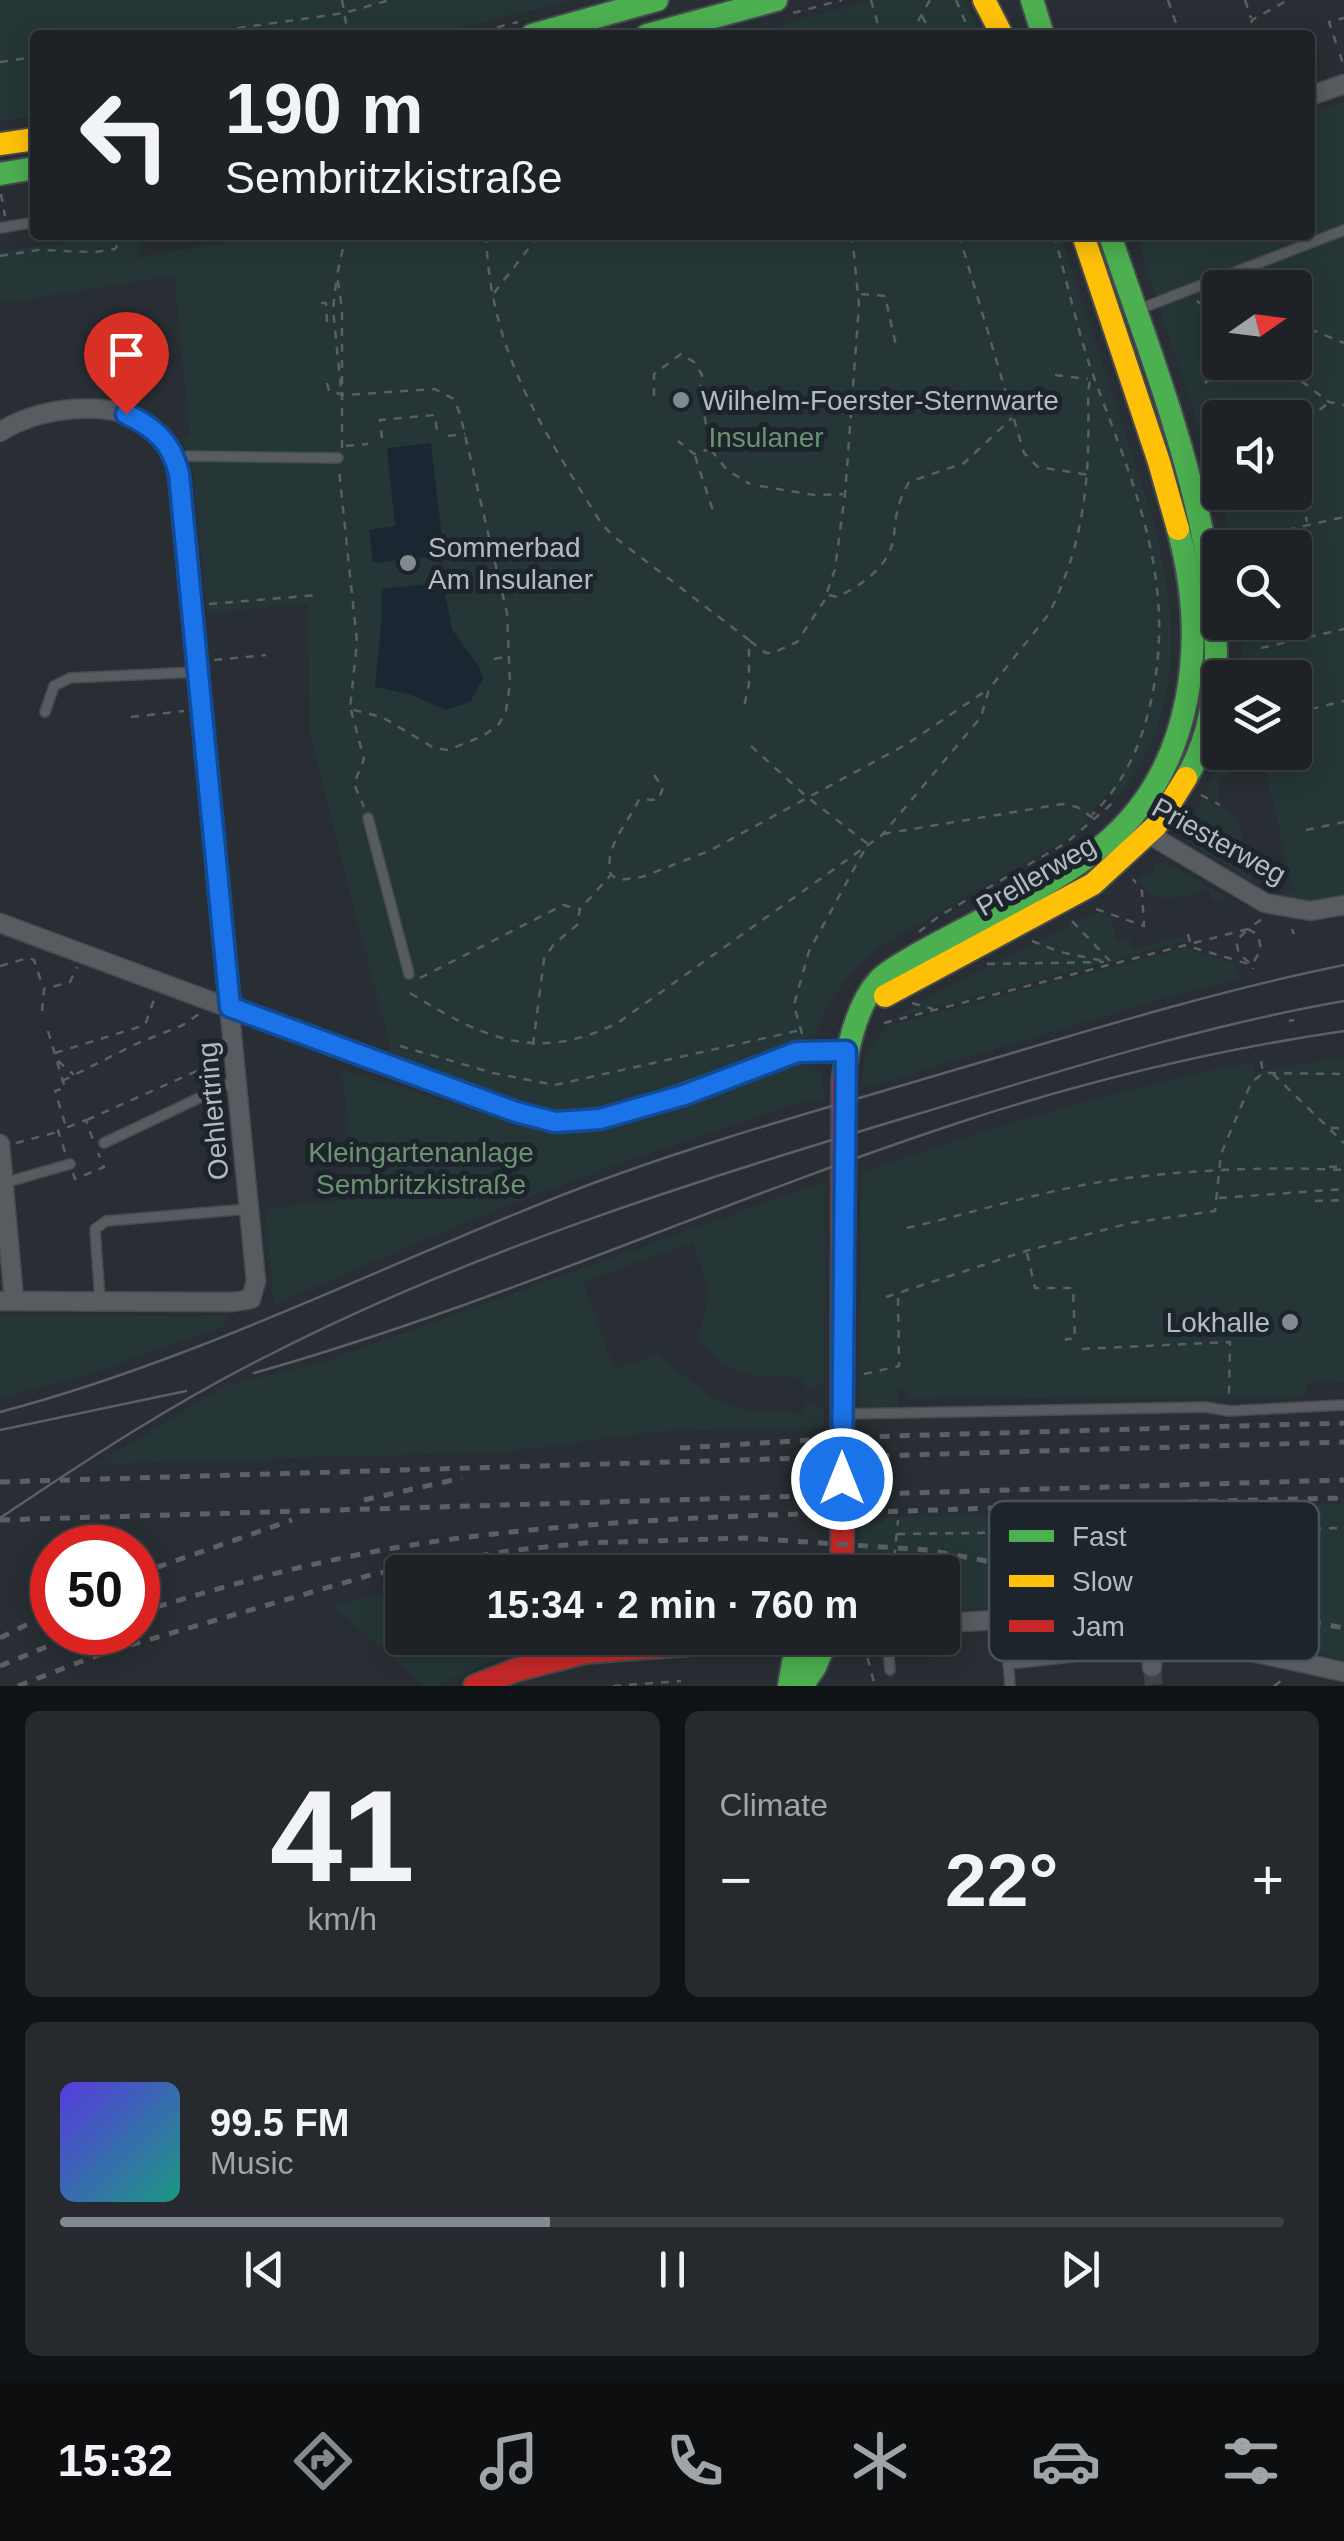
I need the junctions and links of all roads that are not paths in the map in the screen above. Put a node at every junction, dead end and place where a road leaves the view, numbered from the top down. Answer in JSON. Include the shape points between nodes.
{"nodes":[{"id":1,"x":656,"y":0,"type":"edge"},
{"id":2,"x":776,"y":0,"type":"edge"},
{"id":3,"x":984,"y":0,"type":"edge"},
{"id":4,"x":1032,"y":0,"type":"edge"},
{"id":5,"x":550,"y":30,"type":"edge"},
{"id":6,"x":665,"y":30,"type":"edge"},
{"id":7,"x":999,"y":30,"type":"edge"},
{"id":8,"x":1041,"y":30,"type":"edge"},
{"id":9,"x":1344,"y":84,"type":"edge"},
{"id":10,"x":1315,"y":94,"type":"edge"},
{"id":11,"x":30,"y":140,"type":"edge"},
{"id":12,"x":0,"y":144,"type":"edge"},
{"id":13,"x":30,"y":169,"type":"edge"},
{"id":14,"x":0,"y":174,"type":"edge"},
{"id":15,"x":30,"y":223,"type":"edge"},
{"id":16,"x":4,"y":228,"type":"edge"},
{"id":17,"x":1344,"y":230,"type":"edge"},
{"id":18,"x":1086,"y":240,"type":"edge"},
{"id":19,"x":1112,"y":240,"type":"edge"},
{"id":20,"x":1135,"y":311,"type":"junction"},
{"id":21,"x":0,"y":432,"type":"edge"},
{"id":22,"x":338,"y":458,"type":"road end"},
{"id":23,"x":176,"y":462,"type":"junction"},
{"id":24,"x":203,"y":666,"type":"junction"},
{"id":25,"x":45,"y":712,"type":"dead end"},
{"id":26,"x":368,"y":818,"type":"road end"},
{"id":27,"x":1126,"y":821,"type":"junction"},
{"id":28,"x":1148,"y":834,"type":"junction"},
{"id":29,"x":1344,"y":904,"type":"edge"},
{"id":30,"x":0,"y":923,"type":"edge"},
{"id":31,"x":410,"y":978,"type":"road end"},
{"id":32,"x":866,"y":1003,"type":"junction"},
{"id":33,"x":230,"y":1007,"type":"junction"},
{"id":34,"x":846,"y":1051,"type":"junction"},
{"id":35,"x":237,"y":1079,"type":"junction"},
{"id":36,"x":104,"y":1143,"type":"dead end"},
{"id":37,"x":6,"y":1144,"type":"edge"},
{"id":38,"x":70,"y":1164,"type":"road end"},
{"id":39,"x":3,"y":1192,"type":"edge"},
{"id":40,"x":249,"y":1209,"type":"junction"},
{"id":41,"x":100,"y":1300,"type":"junction"},
{"id":42,"x":7,"y":1301,"type":"edge"},
{"id":43,"x":1344,"y":1405,"type":"edge"},
{"id":44,"x":842,"y":1414,"type":"junction"},
{"id":45,"x":839,"y":1555,"type":"edge"},
{"id":46,"x":989,"y":1620,"type":"edge"},
{"id":47,"x":960,"y":1622,"type":"edge"},
{"id":48,"x":574,"y":1655,"type":"edge"},
{"id":49,"x":797,"y":1655,"type":"edge"},
{"id":50,"x":820,"y":1655,"type":"edge"},
{"id":51,"x":889,"y":1655,"type":"edge"},
{"id":52,"x":1008,"y":1661,"type":"edge"},
{"id":53,"x":1035,"y":1661,"type":"edge"},
{"id":54,"x":1152,"y":1661,"type":"edge"},
{"id":55,"x":1294,"y":1661,"type":"edge"},
{"id":56,"x":1008,"y":1664,"type":"junction"},
{"id":57,"x":1152,"y":1667,"type":"tunnel mouth"},
{"id":58,"x":890,"y":1670,"type":"dead end"},
{"id":59,"x":1344,"y":1672,"type":"edge"},
{"id":60,"x":475,"y":1686,"type":"edge"},
{"id":61,"x":789,"y":1686,"type":"edge"},
{"id":62,"x":802,"y":1686,"type":"edge"},
{"id":63,"x":1010,"y":1686,"type":"edge"}],
"edges":[{"from":1,"to":5,"type":"main road"},
{"from":2,"to":6,"type":"main road"},
{"from":3,"to":7,"type":"main road"},
{"from":4,"to":8,"type":"main road"},
{"from":9,"to":10,"type":"street"},
{"from":11,"to":12,"type":"main road"},
{"from":13,"to":14,"type":"main road"},
{"from":15,"to":16,"type":"lane"},
{"from":17,"to":20,"type":"lane"},
{"from":18,"to":27,"type":"main road","name":"Prellerweg","via":[[1168,491],[1194,627],[1192,679],[1179,731],[1163,769]]},
{"from":19,"to":20,"type":"main road","name":"Prellerweg"},
{"from":20,"to":28,"type":"main road","name":"Prellerweg","via":[[1200,516],[1219,634],[1214,696],[1199,749]]},
{"from":21,"to":23,"type":"street","via":[[34,415],[126,414],[153,428]]},
{"from":22,"to":23,"type":"lane","via":[[207,456]]},
{"from":23,"to":24,"type":"street","name":"Oehlertring"},
{"from":24,"to":25,"type":"lane","via":[[70,678],[54,686]]},
{"from":24,"to":33,"type":"street","name":"Oehlertring"},
{"from":26,"to":31,"type":"lane"},
{"from":27,"to":28,"type":"street","name":"Priesterweg"},
{"from":27,"to":32,"type":"main road","name":"Prellerweg","via":[[1061,875],[880,978]]},
{"from":28,"to":29,"type":"street","name":"Priesterweg","via":[[1265,903],[1298,911]]},
{"from":28,"to":32,"type":"main road","name":"Prellerweg","via":[[1083,890]]},
{"from":30,"to":33,"type":"street"},
{"from":32,"to":34,"type":"main road","name":"Prellerweg"},
{"from":33,"to":34,"type":"street","via":[[555,1122],[640,1108],[797,1052]]},
{"from":33,"to":35,"type":"street","name":"Oehlertring"},
{"from":34,"to":44,"type":"main road","name":"Prellerweg"},
{"from":35,"to":36,"type":"lane"},
{"from":35,"to":40,"type":"street","name":"Oehlertring"},
{"from":37,"to":39,"type":"street"},
{"from":38,"to":39,"type":"lane"},
{"from":39,"to":42,"type":"street"},
{"from":40,"to":41,"type":"lane","via":[[106,1221],[96,1229]]},
{"from":40,"to":41,"type":"street","name":"Oehlertring","via":[[256,1282],[251,1299]]},
{"from":41,"to":42,"type":"street"},
{"from":43,"to":44,"type":"lane"},
{"from":44,"to":45,"type":"main road","name":"Prellerweg"},
{"from":46,"to":47,"type":"street"},
{"from":48,"to":60,"type":"main road"},
{"from":49,"to":61,"type":"main road"},
{"from":50,"to":62,"type":"main road"},
{"from":51,"to":58,"type":"lane"},
{"from":52,"to":56,"type":"lane"},
{"from":53,"to":56,"type":"lane"},
{"from":54,"to":57,"type":"street"},
{"from":55,"to":59,"type":"street"},
{"from":56,"to":63,"type":"lane"}]}
